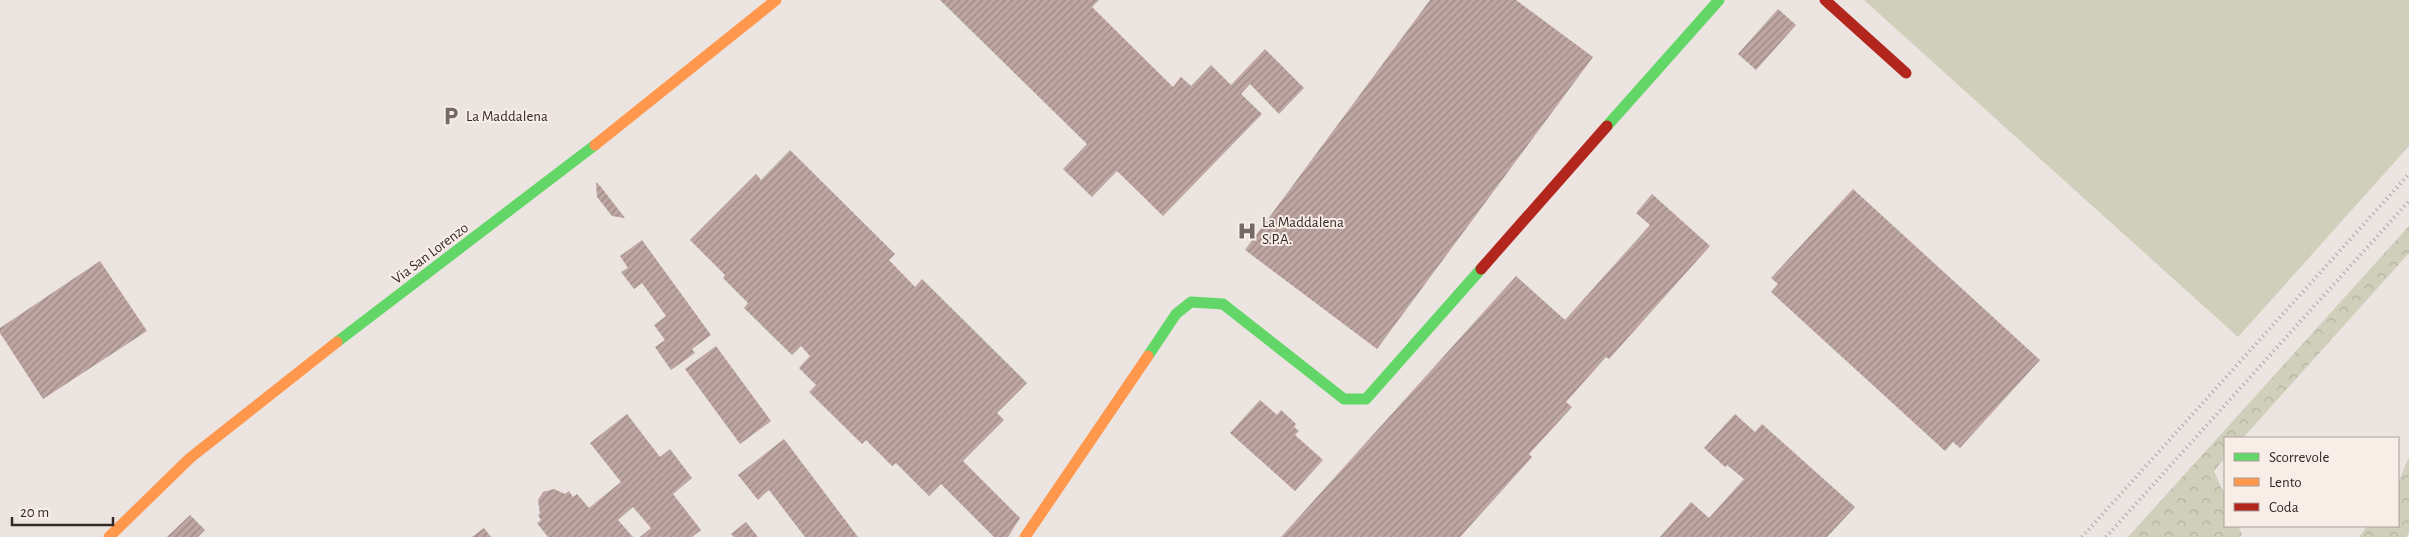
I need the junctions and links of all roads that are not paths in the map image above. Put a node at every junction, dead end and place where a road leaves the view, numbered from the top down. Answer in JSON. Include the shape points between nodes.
{"nodes":[{"id":1,"x":776,"y":0,"type":"edge"},
{"id":2,"x":1719,"y":0,"type":"edge"},
{"id":3,"x":1825,"y":0,"type":"edge"},
{"id":4,"x":1906,"y":73,"type":"dead end"},
{"id":5,"x":109,"y":537,"type":"edge"},
{"id":6,"x":1025,"y":537,"type":"edge"}],
"edges":[{"from":1,"to":5,"type":"street","name":"Via San Lorenzo","via":[[633,116],[248,410],[190,458]]},
{"from":2,"to":6,"type":"street","via":[[1366,399],[1344,399],[1223,304],[1191,302],[1176,314]]},
{"from":3,"to":4,"type":"street"}]}
